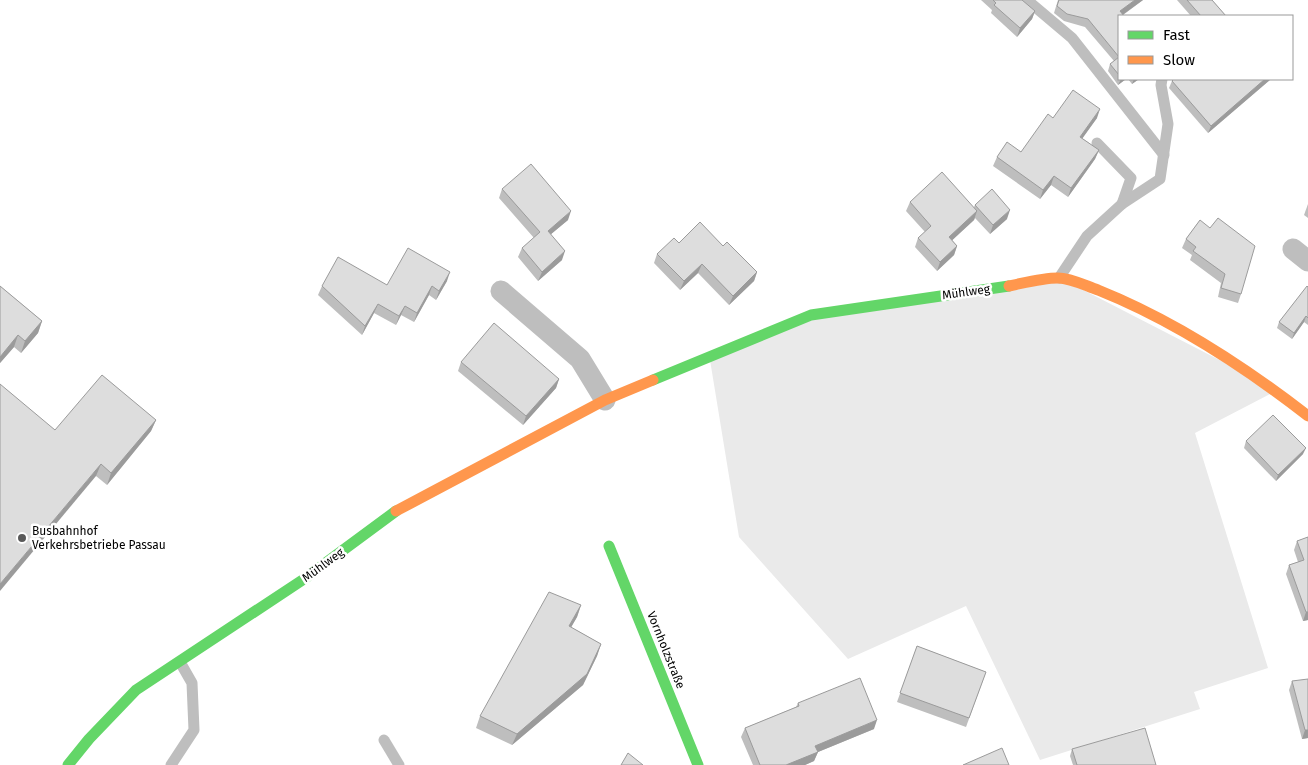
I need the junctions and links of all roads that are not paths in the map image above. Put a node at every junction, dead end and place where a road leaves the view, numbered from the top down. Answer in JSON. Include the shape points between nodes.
{"nodes":[{"id":1,"x":1027,"y":0,"type":"edge"},
{"id":2,"x":1162,"y":80,"type":"edge"},
{"id":3,"x":1097,"y":143,"type":"dead end"},
{"id":4,"x":1164,"y":155,"type":"junction"},
{"id":5,"x":1122,"y":204,"type":"junction"},
{"id":6,"x":1059,"y":278,"type":"junction"},
{"id":7,"x":501,"y":291,"type":"dead end"},
{"id":8,"x":605,"y":400,"type":"junction"},
{"id":9,"x":1308,"y":416,"type":"edge"},
{"id":10,"x":609,"y":546,"type":"dead end"},
{"id":11,"x":180,"y":662,"type":"junction"},
{"id":12,"x":384,"y":740,"type":"dead end"},
{"id":13,"x":68,"y":765,"type":"edge"},
{"id":14,"x":171,"y":765,"type":"edge"},
{"id":15,"x":399,"y":765,"type":"edge"},
{"id":16,"x":698,"y":765,"type":"edge"}],
"edges":[{"from":1,"to":4,"type":"lane","via":[[1072,38]]},
{"from":2,"to":4,"type":"lane","via":[[1168,124]]},
{"from":3,"to":5,"type":"lane","via":[[1131,178]]},
{"from":4,"to":5,"type":"lane","via":[[1160,179]]},
{"from":5,"to":6,"type":"lane","via":[[1087,236]]},
{"from":6,"to":8,"type":"street","name":"Mühlweg","via":[[811,314]]},
{"from":6,"to":9,"type":"street","name":"Mühlweg","via":[[1079,282],[1156,318],[1231,361]]},
{"from":7,"to":8,"type":"street","via":[[580,359]]},
{"from":8,"to":11,"type":"street","name":"Mühlweg","via":[[405,504],[304,579]]},
{"from":10,"to":16,"type":"street","name":"Vornholzstraße"},
{"from":11,"to":13,"type":"street","name":"Mühlweg","via":[[136,690]]},
{"from":11,"to":14,"type":"lane","via":[[192,683],[194,730]]},
{"from":12,"to":15,"type":"lane"}]}
